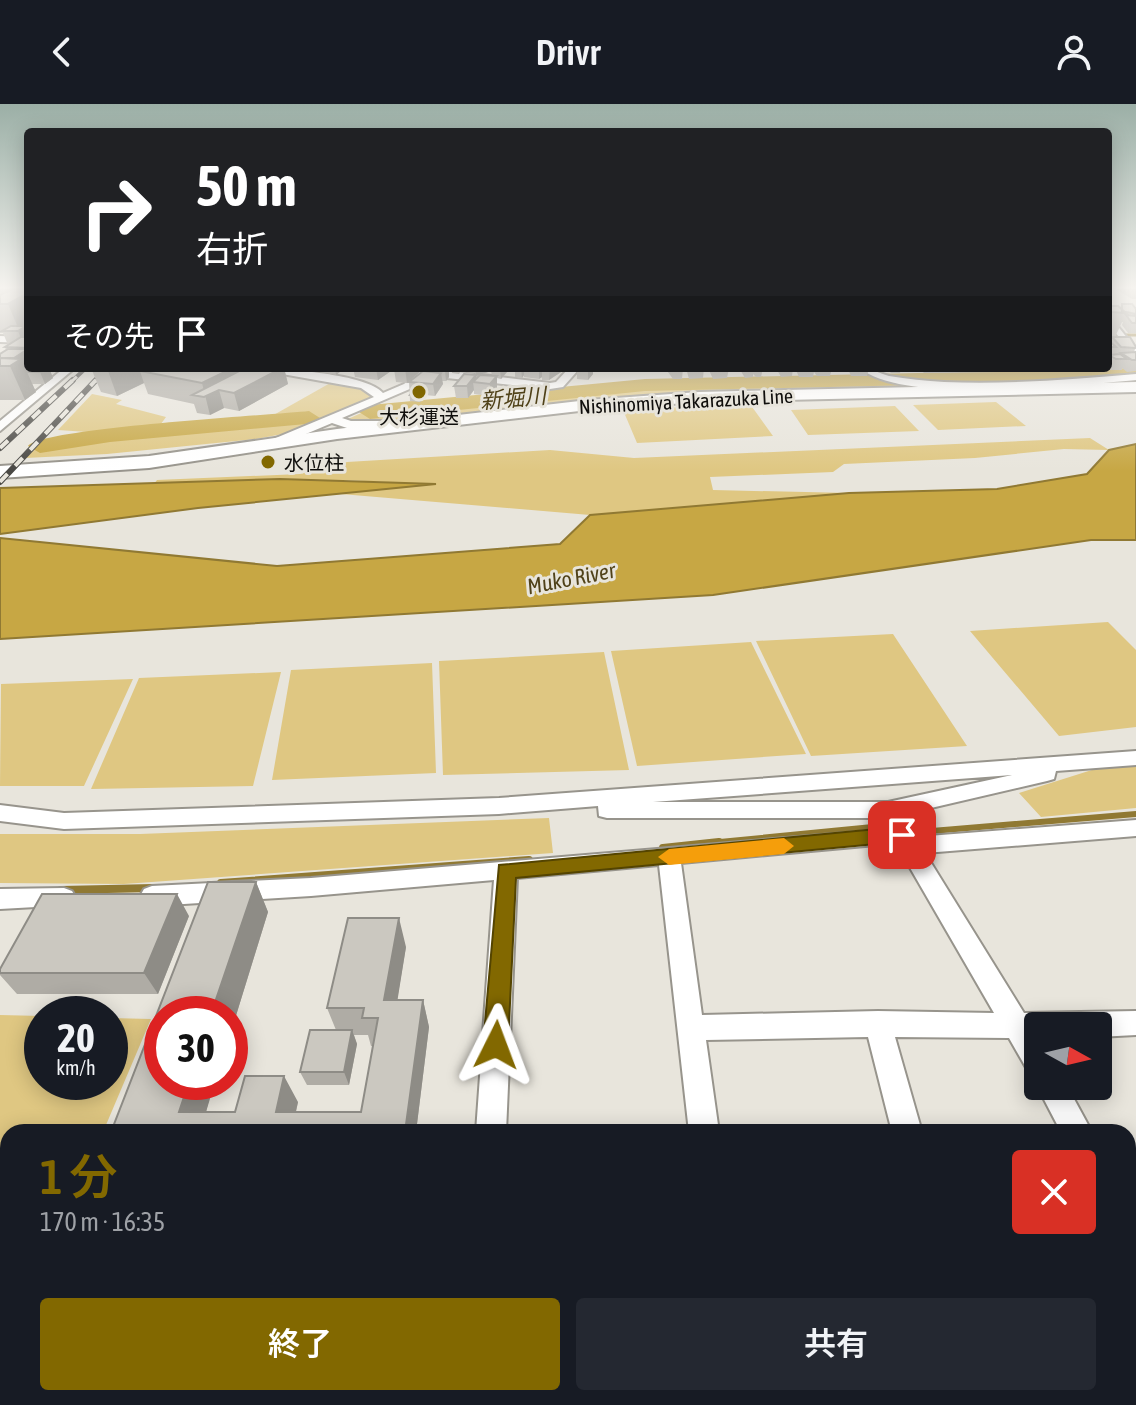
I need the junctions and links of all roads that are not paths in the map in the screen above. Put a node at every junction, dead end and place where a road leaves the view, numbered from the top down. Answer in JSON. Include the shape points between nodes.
{"nodes":[{"id":1,"x":65,"y":372,"type":"edge"},
{"id":2,"x":280,"y":372,"type":"edge"},
{"id":3,"x":426,"y":372,"type":"edge"},
{"id":4,"x":444,"y":372,"type":"edge"},
{"id":5,"x":570,"y":372,"type":"edge"},
{"id":6,"x":871,"y":374,"type":"edge"},
{"id":7,"x":1136,"y":377,"type":"edge"},
{"id":8,"x":1136,"y":387,"type":"edge"},
{"id":9,"x":1010,"y":388,"type":"junction"},
{"id":10,"x":379,"y":396,"type":"junction"},
{"id":11,"x":335,"y":420,"type":"junction"},
{"id":12,"x":415,"y":425,"type":"junction"},
{"id":13,"x":0,"y":427,"type":"edge"},
{"id":14,"x":275,"y":443,"type":"junction"},
{"id":15,"x":5,"y":472,"type":"edge"},
{"id":16,"x":1136,"y":758,"type":"edge"},
{"id":17,"x":1087,"y":762,"type":"junction"},
{"id":18,"x":499,"y":806,"type":"junction"},
{"id":19,"x":888,"y":810,"type":"junction"},
{"id":20,"x":0,"y":813,"type":"edge"},
{"id":21,"x":1136,"y":828,"type":"edge"},
{"id":22,"x":905,"y":840,"type":"junction"},
{"id":23,"x":669,"y":857,"type":"junction"},
{"id":24,"x":506,"y":871,"type":"junction"},
{"id":25,"x":95,"y":898,"type":"edge"},
{"id":26,"x":126,"y":898,"type":"edge"},
{"id":27,"x":0,"y":899,"type":"edge"},
{"id":28,"x":1024,"y":1014,"type":"edge"},
{"id":29,"x":878,"y":1023,"type":"junction"},
{"id":30,"x":1136,"y":1023,"type":"edge"},
{"id":31,"x":1112,"y":1024,"type":"edge"},
{"id":32,"x":1024,"y":1026,"type":"edge"},
{"id":33,"x":690,"y":1028,"type":"junction"},
{"id":34,"x":1059,"y":1100,"type":"edge"},
{"id":35,"x":491,"y":1124,"type":"edge"},
{"id":36,"x":703,"y":1124,"type":"edge"},
{"id":37,"x":905,"y":1124,"type":"edge"},
{"id":38,"x":1072,"y":1124,"type":"edge"}],
"edges":[{"from":1,"to":13,"type":"street"},
{"from":2,"to":10,"type":"street","via":[[364,385]]},
{"from":3,"to":10,"type":"street","via":[[408,386]]},
{"from":4,"to":5,"type":"street","via":[[550,386],[559,385]]},
{"from":6,"to":9,"type":"street"},
{"from":7,"to":9,"type":"street"},
{"from":8,"to":9,"type":"main road","name":"Nishinomiya Takarazuka Line"},
{"from":9,"to":12,"type":"main road","name":"Nishinomiya Takarazuka Line","via":[[699,397]]},
{"from":10,"to":11,"type":"street"},
{"from":11,"to":12,"type":"street","via":[[350,425]]},
{"from":11,"to":14,"type":"street"},
{"from":12,"to":14,"type":"main road","name":"Nishinomiya Takarazuka Line"},
{"from":14,"to":15,"type":"main road","name":"Nishinomiya Takarazuka Line","via":[[149,462]]},
{"from":16,"to":17,"type":"street"},
{"from":17,"to":18,"type":"street"},
{"from":17,"to":19,"type":"street"},
{"from":18,"to":19,"type":"street"},
{"from":18,"to":20,"type":"street","via":[[64,821]]},
{"from":19,"to":22,"type":"street"},
{"from":21,"to":22,"type":"street","via":[[928,845]]},
{"from":22,"to":23,"type":"street","via":[[887,836]]},
{"from":22,"to":28,"type":"street"},
{"from":23,"to":24,"type":"street"},
{"from":23,"to":33,"type":"street"},
{"from":24,"to":26,"type":"street"},
{"from":24,"to":35,"type":"street"},
{"from":25,"to":27,"type":"street"},
{"from":29,"to":32,"type":"street"},
{"from":29,"to":33,"type":"street"},
{"from":29,"to":37,"type":"street"},
{"from":30,"to":31,"type":"street"},
{"from":33,"to":36,"type":"street"},
{"from":34,"to":38,"type":"street"}]}
